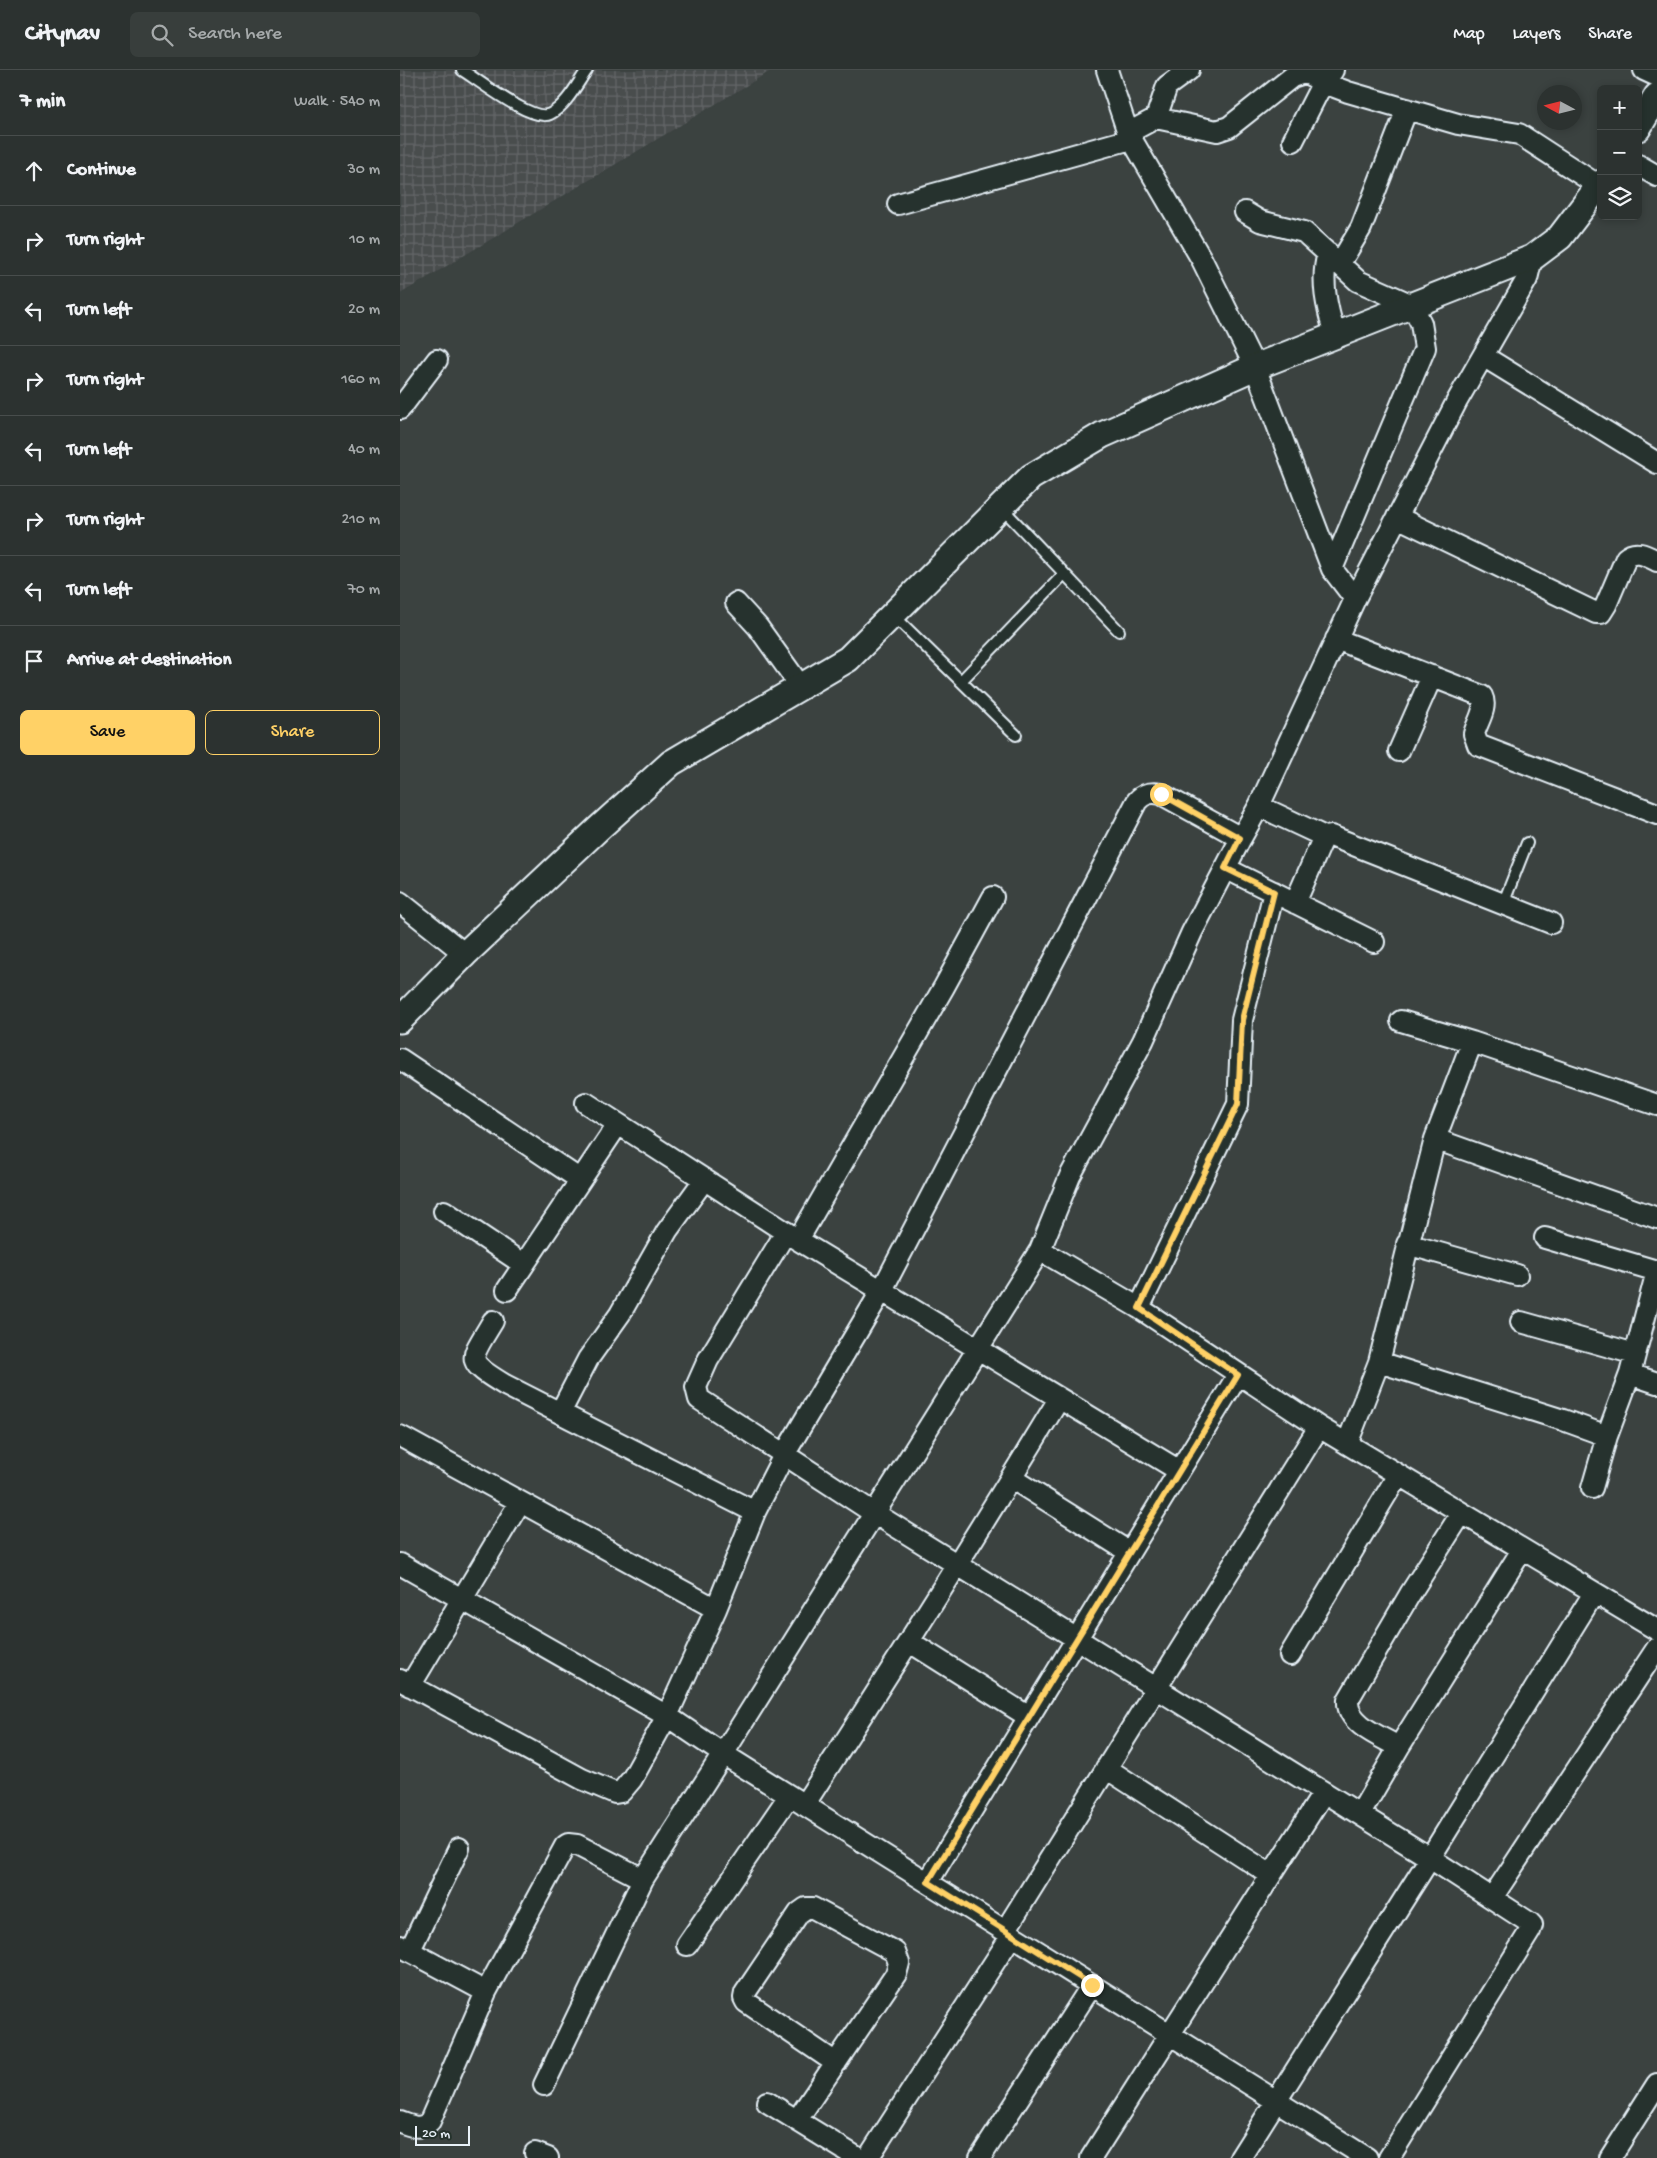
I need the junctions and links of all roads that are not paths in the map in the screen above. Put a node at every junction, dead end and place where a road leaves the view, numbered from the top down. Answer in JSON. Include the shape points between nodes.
{"nodes":[{"id":1,"x":587,"y":70,"type":"edge"},
{"id":2,"x":1106,"y":70,"type":"edge"},
{"id":3,"x":1189,"y":70,"type":"edge"},
{"id":4,"x":1644,"y":70,"type":"edge"},
{"id":5,"x":469,"y":72,"type":"edge"},
{"id":6,"x":1657,"y":76,"type":"edge"},
{"id":7,"x":1328,"y":77,"type":"edge"},
{"id":8,"x":1657,"y":96,"type":"edge"},
{"id":9,"x":1407,"y":109,"type":"junction"},
{"id":10,"x":1156,"y":118,"type":"junction"},
{"id":11,"x":1642,"y":121,"type":"edge"},
{"id":12,"x":1128,"y":131,"type":"junction"},
{"id":13,"x":1293,"y":141,"type":"dead end"},
{"id":14,"x":1642,"y":167,"type":"edge"},
{"id":15,"x":1657,"y":176,"type":"edge"},
{"id":16,"x":1597,"y":183,"type":"edge"},
{"id":17,"x":1597,"y":189,"type":"edge"},
{"id":18,"x":898,"y":204,"type":"dead end"},
{"id":19,"x":1245,"y":212,"type":"dead end"},
{"id":20,"x":1532,"y":258,"type":"junction"},
{"id":21,"x":1333,"y":259,"type":"junction"},
{"id":22,"x":1412,"y":305,"type":"junction"},
{"id":23,"x":1335,"y":335,"type":"junction"},
{"id":24,"x":1483,"y":356,"type":"junction"},
{"id":25,"x":437,"y":360,"type":"dead end"},
{"id":26,"x":1255,"y":367,"type":"junction"},
{"id":27,"x":400,"y":408,"type":"edge"},
{"id":28,"x":1657,"y":463,"type":"edge"},
{"id":29,"x":1001,"y":507,"type":"junction"},
{"id":30,"x":1397,"y":517,"type":"junction"},
{"id":31,"x":1657,"y":561,"type":"edge"},
{"id":32,"x":1332,"y":569,"type":"junction"},
{"id":33,"x":1064,"y":574,"type":"junction"},
{"id":34,"x":1355,"y":599,"type":"junction"},
{"id":35,"x":736,"y":603,"type":"dead end"},
{"id":36,"x":893,"y":615,"type":"junction"},
{"id":37,"x":1119,"y":630,"type":"dead end"},
{"id":38,"x":1336,"y":639,"type":"junction"},
{"id":39,"x":1432,"y":676,"type":"junction"},
{"id":40,"x":961,"y":681,"type":"junction"},
{"id":41,"x":801,"y":687,"type":"junction"},
{"id":42,"x":1016,"y":735,"type":"dead end"},
{"id":43,"x":1400,"y":751,"type":"dead end"},
{"id":44,"x":1259,"y":806,"type":"junction"},
{"id":45,"x":1657,"y":814,"type":"edge"},
{"id":46,"x":1240,"y":838,"type":"junction"},
{"id":47,"x":1325,"y":838,"type":"junction"},
{"id":48,"x":1527,"y":843,"type":"dead end"},
{"id":49,"x":1225,"y":868,"type":"junction"},
{"id":50,"x":1274,"y":892,"type":"junction"},
{"id":51,"x":993,"y":897,"type":"dead end"},
{"id":52,"x":400,"y":902,"type":"edge"},
{"id":53,"x":1295,"y":902,"type":"junction"},
{"id":54,"x":1503,"y":904,"type":"junction"},
{"id":55,"x":1551,"y":923,"type":"dead end"},
{"id":56,"x":1374,"y":942,"type":"dead end"},
{"id":57,"x":465,"y":954,"type":"junction"},
{"id":58,"x":400,"y":1020,"type":"edge"},
{"id":59,"x":1401,"y":1021,"type":"dead end"},
{"id":60,"x":1472,"y":1042,"type":"junction"},
{"id":61,"x":400,"y":1059,"type":"edge"},
{"id":62,"x":586,"y":1104,"type":"dead end"},
{"id":63,"x":1657,"y":1105,"type":"edge"},
{"id":64,"x":618,"y":1124,"type":"junction"},
{"id":65,"x":1435,"y":1139,"type":"junction"},
{"id":66,"x":579,"y":1179,"type":"junction"},
{"id":67,"x":704,"y":1180,"type":"junction"},
{"id":68,"x":444,"y":1211,"type":"dead end"},
{"id":69,"x":1657,"y":1218,"type":"edge"},
{"id":70,"x":792,"y":1236,"type":"junction"},
{"id":71,"x":1545,"y":1238,"type":"dead end"},
{"id":72,"x":1408,"y":1244,"type":"junction"},
{"id":73,"x":1040,"y":1250,"type":"junction"},
{"id":74,"x":523,"y":1264,"type":"junction"},
{"id":75,"x":1657,"y":1271,"type":"edge"},
{"id":76,"x":1517,"y":1275,"type":"dead end"},
{"id":77,"x":507,"y":1290,"type":"dead end"},
{"id":78,"x":882,"y":1290,"type":"junction"},
{"id":79,"x":1139,"y":1308,"type":"junction"},
{"id":80,"x":493,"y":1321,"type":"dead end"},
{"id":81,"x":1520,"y":1322,"type":"dead end"},
{"id":82,"x":979,"y":1349,"type":"junction"},
{"id":83,"x":1635,"y":1354,"type":"junction"},
{"id":84,"x":1379,"y":1362,"type":"junction"},
{"id":85,"x":1630,"y":1374,"type":"junction"},
{"id":86,"x":1238,"y":1375,"type":"junction"},
{"id":87,"x":1657,"y":1383,"type":"edge"},
{"id":88,"x":1059,"y":1399,"type":"junction"},
{"id":89,"x":560,"y":1413,"type":"junction"},
{"id":90,"x":1319,"y":1427,"type":"junction"},
{"id":91,"x":400,"y":1436,"type":"edge"},
{"id":92,"x":1607,"y":1436,"type":"junction"},
{"id":93,"x":1347,"y":1444,"type":"junction"},
{"id":94,"x":784,"y":1455,"type":"junction"},
{"id":95,"x":1178,"y":1470,"type":"junction"},
{"id":96,"x":1398,"y":1475,"type":"junction"},
{"id":97,"x":1011,"y":1478,"type":"junction"},
{"id":98,"x":1592,"y":1488,"type":"dead end"},
{"id":99,"x":520,"y":1502,"type":"junction"},
{"id":100,"x":755,"y":1512,"type":"junction"},
{"id":101,"x":874,"y":1513,"type":"junction"},
{"id":102,"x":1461,"y":1514,"type":"junction"},
{"id":103,"x":1522,"y":1550,"type":"junction"},
{"id":104,"x":1129,"y":1552,"type":"junction"},
{"id":105,"x":400,"y":1564,"type":"edge"},
{"id":106,"x":956,"y":1564,"type":"junction"},
{"id":107,"x":1594,"y":1593,"type":"junction"},
{"id":108,"x":462,"y":1598,"type":"junction"},
{"id":109,"x":716,"y":1609,"type":"junction"},
{"id":110,"x":1657,"y":1630,"type":"edge"},
{"id":111,"x":1076,"y":1638,"type":"junction"},
{"id":112,"x":910,"y":1642,"type":"junction"},
{"id":113,"x":1657,"y":1648,"type":"edge"},
{"id":114,"x":1290,"y":1655,"type":"dead end"},
{"id":115,"x":405,"y":1683,"type":"edge"},
{"id":116,"x":1155,"y":1688,"type":"junction"},
{"id":117,"x":667,"y":1716,"type":"junction"},
{"id":118,"x":1029,"y":1717,"type":"junction"},
{"id":119,"x":1399,"y":1747,"type":"junction"},
{"id":120,"x":723,"y":1754,"type":"junction"},
{"id":121,"x":1106,"y":1768,"type":"junction"},
{"id":122,"x":1324,"y":1792,"type":"junction"},
{"id":123,"x":796,"y":1800,"type":"junction"},
{"id":124,"x":1360,"y":1814,"type":"junction"},
{"id":125,"x":459,"y":1848,"type":"dead end"},
{"id":126,"x":1430,"y":1858,"type":"junction"},
{"id":127,"x":1271,"y":1875,"type":"junction"},
{"id":128,"x":643,"y":1879,"type":"junction"},
{"id":129,"x":928,"y":1882,"type":"junction"},
{"id":130,"x":1492,"y":1898,"type":"junction"},
{"id":131,"x":1009,"y":1933,"type":"junction"},
{"id":132,"x":687,"y":1945,"type":"dead end"},
{"id":133,"x":405,"y":1948,"type":"edge"},
{"id":134,"x":1092,"y":1985,"type":"junction"},
{"id":135,"x":486,"y":1992,"type":"junction"},
{"id":136,"x":1170,"y":2034,"type":"junction"},
{"id":137,"x":836,"y":2062,"type":"junction"},
{"id":138,"x":1657,"y":2084,"type":"edge"},
{"id":139,"x":544,"y":2085,"type":"dead end"},
{"id":140,"x":1276,"y":2101,"type":"junction"},
{"id":141,"x":767,"y":2102,"type":"dead end"},
{"id":142,"x":1651,"y":2105,"type":"edge"},
{"id":143,"x":797,"y":2120,"type":"junction"},
{"id":144,"x":400,"y":2122,"type":"edge"},
{"id":145,"x":858,"y":2158,"type":"edge"},
{"id":146,"x":868,"y":2158,"type":"edge"},
{"id":147,"x":980,"y":2158,"type":"edge"},
{"id":148,"x":1091,"y":2158,"type":"edge"},
{"id":149,"x":1240,"y":2158,"type":"edge"},
{"id":150,"x":1367,"y":2158,"type":"edge"},
{"id":151,"x":1389,"y":2158,"type":"edge"},
{"id":152,"x":1610,"y":2158,"type":"edge"}],
"edges":[{"from":1,"to":5,"type":"lane","via":[[560,106],[549,115],[537,116]]},
{"from":2,"to":12,"type":"street"},
{"from":3,"to":10,"type":"street","via":[[1167,86]]},
{"from":4,"to":6,"type":"street"},
{"from":7,"to":9,"type":"street"},
{"from":7,"to":10,"type":"street","via":[[1308,74],[1292,77],[1223,130]]},
{"from":7,"to":13,"type":"street"},
{"from":8,"to":11,"type":"street"},
{"from":9,"to":16,"type":"street","via":[[1458,124],[1519,134]]},
{"from":9,"to":21,"type":"street","via":[[1360,228]]},
{"from":10,"to":12,"type":"street"},
{"from":12,"to":18,"type":"street"},
{"from":12,"to":26,"type":"street","via":[[1202,260]]},
{"from":14,"to":15,"type":"street"},
{"from":17,"to":20,"type":"street","via":[[1560,237]]},
{"from":19,"to":21,"type":"street","via":[[1260,221],[1304,232]]},
{"from":20,"to":22,"type":"street"},
{"from":20,"to":24,"type":"street","via":[[1527,280]]},
{"from":21,"to":22,"type":"street","via":[[1358,281]]},
{"from":21,"to":23,"type":"street","via":[[1324,268],[1328,311]]},
{"from":22,"to":23,"type":"street"},
{"from":22,"to":32,"type":"street","via":[[1421,323],[1425,348]]},
{"from":23,"to":26,"type":"street"},
{"from":24,"to":28,"type":"street"},
{"from":24,"to":30,"type":"street"},
{"from":25,"to":27,"type":"street"},
{"from":26,"to":29,"type":"street","via":[[1102,435],[1031,477]]},
{"from":26,"to":32,"type":"street"},
{"from":29,"to":33,"type":"lane"},
{"from":29,"to":36,"type":"street"},
{"from":30,"to":31,"type":"street","via":[[1596,613],[1601,613],[1606,605],[1630,554],[1641,554]]},
{"from":30,"to":34,"type":"street"},
{"from":32,"to":34,"type":"street"},
{"from":33,"to":37,"type":"lane"},
{"from":33,"to":40,"type":"lane"},
{"from":34,"to":38,"type":"street"},
{"from":35,"to":41,"type":"street","via":[[758,627]]},
{"from":36,"to":40,"type":"lane"},
{"from":36,"to":41,"type":"street","via":[[848,659]]},
{"from":38,"to":39,"type":"street"},
{"from":38,"to":44,"type":"street"},
{"from":39,"to":43,"type":"street"},
{"from":39,"to":45,"type":"street","via":[[1482,696],[1482,714],[1474,734],[1478,745]]},
{"from":40,"to":42,"type":"lane"},
{"from":41,"to":57,"type":"street","via":[[671,764]]},
{"from":44,"to":46,"type":"street"},
{"from":44,"to":47,"type":"street"},
{"from":46,"to":49,"type":"street"},
{"from":46,"to":78,"type":"street","via":[[1161,794],[1148,793],[1137,800]]},
{"from":47,"to":53,"type":"street"},
{"from":47,"to":54,"type":"street","via":[[1331,836]]},
{"from":48,"to":54,"type":"lane"},
{"from":49,"to":50,"type":"street"},
{"from":49,"to":73,"type":"street","via":[[1143,1041],[1070,1176]]},
{"from":50,"to":53,"type":"street"},
{"from":50,"to":79,"type":"street","via":[[1242,1020],[1238,1104]]},
{"from":51,"to":70,"type":"street","via":[[939,995]]},
{"from":52,"to":57,"type":"street"},
{"from":53,"to":56,"type":"street"},
{"from":54,"to":55,"type":"street"},
{"from":57,"to":58,"type":"street"},
{"from":59,"to":60,"type":"street"},
{"from":60,"to":63,"type":"street"},
{"from":60,"to":65,"type":"street"},
{"from":61,"to":66,"type":"street"},
{"from":62,"to":64,"type":"street"},
{"from":64,"to":66,"type":"street"},
{"from":64,"to":67,"type":"street"},
{"from":65,"to":69,"type":"street"},
{"from":65,"to":72,"type":"street"},
{"from":66,"to":74,"type":"street"},
{"from":67,"to":70,"type":"street"},
{"from":67,"to":89,"type":"street","via":[[667,1231],[620,1314],[588,1358]]},
{"from":68,"to":74,"type":"street"},
{"from":70,"to":78,"type":"street"},
{"from":70,"to":94,"type":"street","via":[[708,1360],[696,1387],[699,1399]]},
{"from":71,"to":75,"type":"street"},
{"from":72,"to":76,"type":"street"},
{"from":72,"to":84,"type":"street"},
{"from":73,"to":79,"type":"street"},
{"from":73,"to":82,"type":"street"},
{"from":74,"to":77,"type":"street"},
{"from":75,"to":83,"type":"street"},
{"from":78,"to":82,"type":"street"},
{"from":78,"to":94,"type":"street"},
{"from":79,"to":86,"type":"street"},
{"from":80,"to":89,"type":"street","via":[[475,1352],[475,1364],[505,1385]]},
{"from":81,"to":83,"type":"street"},
{"from":82,"to":88,"type":"street"},
{"from":82,"to":101,"type":"street"},
{"from":83,"to":85,"type":"street"},
{"from":84,"to":92,"type":"street"},
{"from":84,"to":93,"type":"street"},
{"from":85,"to":87,"type":"street"},
{"from":85,"to":92,"type":"street"},
{"from":86,"to":90,"type":"street"},
{"from":86,"to":95,"type":"street"},
{"from":88,"to":95,"type":"street"},
{"from":88,"to":97,"type":"street"},
{"from":89,"to":100,"type":"street"},
{"from":90,"to":93,"type":"street"},
{"from":90,"to":116,"type":"street"},
{"from":91,"to":99,"type":"street"},
{"from":92,"to":98,"type":"street"},
{"from":93,"to":96,"type":"street"},
{"from":94,"to":100,"type":"street"},
{"from":94,"to":101,"type":"street"},
{"from":95,"to":104,"type":"street"},
{"from":96,"to":102,"type":"street"},
{"from":96,"to":114,"type":"street"},
{"from":97,"to":104,"type":"street"},
{"from":97,"to":106,"type":"street"},
{"from":99,"to":108,"type":"street"},
{"from":99,"to":109,"type":"street"},
{"from":100,"to":109,"type":"street"},
{"from":101,"to":106,"type":"street"},
{"from":101,"to":120,"type":"street"},
{"from":102,"to":103,"type":"street"},
{"from":102,"to":119,"type":"street","via":[[1348,1700],[1349,1713],[1357,1722]]},
{"from":103,"to":107,"type":"street"},
{"from":103,"to":119,"type":"street"},
{"from":104,"to":111,"type":"street"},
{"from":105,"to":108,"type":"street"},
{"from":106,"to":111,"type":"street"},
{"from":106,"to":112,"type":"street"},
{"from":107,"to":110,"type":"street"},
{"from":107,"to":126,"type":"street"},
{"from":108,"to":115,"type":"street"},
{"from":108,"to":117,"type":"street"},
{"from":109,"to":117,"type":"street"},
{"from":111,"to":116,"type":"street"},
{"from":111,"to":118,"type":"street"},
{"from":112,"to":118,"type":"street"},
{"from":112,"to":123,"type":"street"},
{"from":113,"to":130,"type":"street"},
{"from":115,"to":117,"type":"street","via":[[582,1779],[614,1792],[621,1792],[632,1779]]},
{"from":116,"to":121,"type":"street"},
{"from":116,"to":122,"type":"street"},
{"from":117,"to":120,"type":"street"},
{"from":118,"to":129,"type":"street"},
{"from":119,"to":124,"type":"street"},
{"from":120,"to":123,"type":"street"},
{"from":120,"to":128,"type":"street"},
{"from":121,"to":127,"type":"street"},
{"from":121,"to":131,"type":"street"},
{"from":122,"to":124,"type":"street"},
{"from":122,"to":127,"type":"street"},
{"from":123,"to":129,"type":"street"},
{"from":123,"to":132,"type":"street"},
{"from":124,"to":126,"type":"street"},
{"from":125,"to":133,"type":"street"},
{"from":126,"to":130,"type":"street"},
{"from":126,"to":140,"type":"street"},
{"from":127,"to":136,"type":"street"},
{"from":128,"to":135,"type":"street","via":[[577,1845],[565,1846]]},
{"from":128,"to":139,"type":"street"},
{"from":129,"to":131,"type":"street"},
{"from":130,"to":151,"type":"street","via":[[1528,1920],[1531,1928]]},
{"from":131,"to":134,"type":"street"},
{"from":131,"to":146,"type":"street"},
{"from":133,"to":135,"type":"street"},
{"from":134,"to":136,"type":"street"},
{"from":134,"to":147,"type":"street"},
{"from":135,"to":144,"type":"street","via":[[430,2121],[420,2127]]},
{"from":136,"to":140,"type":"street"},
{"from":136,"to":148,"type":"street"},
{"from":137,"to":137,"type":"street","via":[[896,1974],[900,1963],[895,1952],[813,1908],[806,1908],[799,1913],[744,1998]]},
{"from":137,"to":143,"type":"street"},
{"from":138,"to":142,"type":"street"},
{"from":140,"to":149,"type":"street"},
{"from":140,"to":150,"type":"street"},
{"from":141,"to":143,"type":"street"},
{"from":142,"to":152,"type":"street"},
{"from":143,"to":145,"type":"street"}]}
